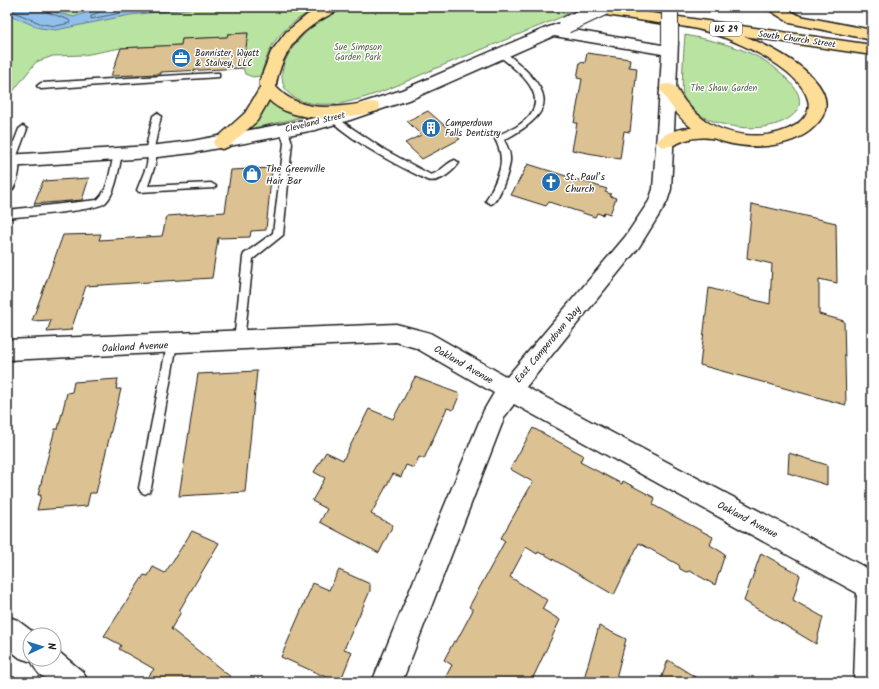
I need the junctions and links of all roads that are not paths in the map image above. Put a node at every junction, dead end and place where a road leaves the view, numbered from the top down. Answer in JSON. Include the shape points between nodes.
{"nodes":[{"id":1,"x":334,"y":7,"type":"edge"},
{"id":2,"x":580,"y":7,"type":"edge"},
{"id":3,"x":604,"y":7,"type":"edge"},
{"id":4,"x":653,"y":7,"type":"edge"},
{"id":5,"x":670,"y":7,"type":"edge"},
{"id":6,"x":774,"y":7,"type":"edge"},
{"id":7,"x":704,"y":26,"type":"junction"},
{"id":8,"x":551,"y":31,"type":"junction"},
{"id":9,"x":872,"y":36,"type":"edge"},
{"id":10,"x":669,"y":46,"type":"junction"},
{"id":11,"x":872,"y":50,"type":"edge"},
{"id":12,"x":501,"y":53,"type":"junction"},
{"id":13,"x":216,"y":75,"type":"dead end"},
{"id":14,"x":41,"y":86,"type":"dead end"},
{"id":15,"x":268,"y":88,"type":"junction"},
{"id":16,"x":668,"y":88,"type":"junction"},
{"id":17,"x":372,"y":107,"type":"junction"},
{"id":18,"x":157,"y":116,"type":"dead end"},
{"id":19,"x":334,"y":119,"type":"junction"},
{"id":20,"x":23,"y":129,"type":"dead end"},
{"id":21,"x":284,"y":130,"type":"junction"},
{"id":22,"x":711,"y":132,"type":"junction"},
{"id":23,"x":666,"y":142,"type":"junction"},
{"id":24,"x":222,"y":143,"type":"junction"},
{"id":25,"x":151,"y":151,"type":"junction"},
{"id":26,"x":118,"y":154,"type":"junction"},
{"id":27,"x":9,"y":161,"type":"edge"},
{"id":28,"x":456,"y":163,"type":"dead end"},
{"id":29,"x":7,"y":184,"type":"edge"},
{"id":30,"x":211,"y":186,"type":"dead end"},
{"id":31,"x":491,"y":201,"type":"dead end"},
{"id":32,"x":7,"y":214,"type":"edge"},
{"id":33,"x":239,"y":341,"type":"junction"},
{"id":34,"x":172,"y":344,"type":"junction"},
{"id":35,"x":7,"y":350,"type":"edge"},
{"id":36,"x":510,"y":390,"type":"junction"},
{"id":37,"x":145,"y":488,"type":"dead end"},
{"id":38,"x":871,"y":585,"type":"edge"},
{"id":39,"x":7,"y":630,"type":"edge"},
{"id":40,"x":22,"y":642,"type":"edge"},
{"id":41,"x":387,"y":682,"type":"edge"},
{"id":42,"x":868,"y":682,"type":"edge"}],
"edges":[{"from":1,"to":15,"type":"main road","via":[[312,18],[291,35],[279,52],[268,80]]},
{"from":2,"to":7,"type":"main road","name":"South Church Street","number":"US 29"},
{"from":3,"to":8,"type":"street","name":"Cleveland Street","bridge":true},
{"from":4,"to":9,"type":"main road","name":"South Church Street","number":"US 29"},
{"from":5,"to":10,"type":"street","name":"East Camperdown Way","bridge":true},
{"from":6,"to":9,"type":"main road","via":[[795,20]]},
{"from":7,"to":11,"type":"main road","name":"South Church Street","number":"US 29"},
{"from":7,"to":22,"type":"main road","via":[[745,40],[790,66],[812,87],[818,103],[815,116],[809,123],[789,136],[752,140]]},
{"from":8,"to":10,"type":"street"},
{"from":8,"to":12,"type":"street","name":"Cleveland Street"},
{"from":10,"to":16,"type":"street","name":"East Camperdown Way"},
{"from":12,"to":17,"type":"street","name":"Cleveland Street"},
{"from":12,"to":31,"type":"lane","via":[[527,75],[541,97],[539,109],[533,119],[500,139],[505,151],[505,166]]},
{"from":13,"to":14,"type":"lane"},
{"from":15,"to":17,"type":"main road","via":[[283,103],[313,112]]},
{"from":15,"to":24,"type":"main road","via":[[251,117]]},
{"from":16,"to":22,"type":"main road","via":[[679,107]]},
{"from":16,"to":23,"type":"street","name":"East Camperdown Way"},
{"from":17,"to":19,"type":"street","name":"Cleveland Street"},
{"from":18,"to":25,"type":"lane"},
{"from":19,"to":21,"type":"street","name":"Cleveland Street"},
{"from":19,"to":28,"type":"lane","via":[[350,133],[401,164],[430,178],[441,175]]},
{"from":20,"to":27,"type":"lane"},
{"from":21,"to":24,"type":"street","name":"Cleveland Street"},
{"from":21,"to":33,"type":"lane","via":[[288,143],[278,235],[248,257]]},
{"from":22,"to":23,"type":"main road","via":[[684,134]]},
{"from":23,"to":36,"type":"street","name":"East Camperdown Way","via":[[662,190],[658,202],[632,242]]},
{"from":24,"to":25,"type":"street","name":"Cleveland Street"},
{"from":25,"to":26,"type":"street","name":"Cleveland Street"},
{"from":25,"to":30,"type":"lane","via":[[151,165],[142,190]]},
{"from":26,"to":27,"type":"street","name":"Cleveland Street"},
{"from":26,"to":32,"type":"lane","via":[[103,201],[94,205]]},
{"from":27,"to":29,"type":"street"},
{"from":33,"to":34,"type":"street","name":"Oakland Avenue"},
{"from":33,"to":36,"type":"street","name":"Oakland Avenue","via":[[396,333],[422,340]]},
{"from":34,"to":35,"type":"street","name":"Oakland Avenue"},
{"from":34,"to":37,"type":"lane"},
{"from":36,"to":38,"type":"street","name":"Oakland Avenue"},
{"from":36,"to":41,"type":"street","name":"East Camperdown Way","via":[[496,410]]},
{"from":38,"to":42,"type":"street"},
{"from":39,"to":40,"type":"street"}]}
